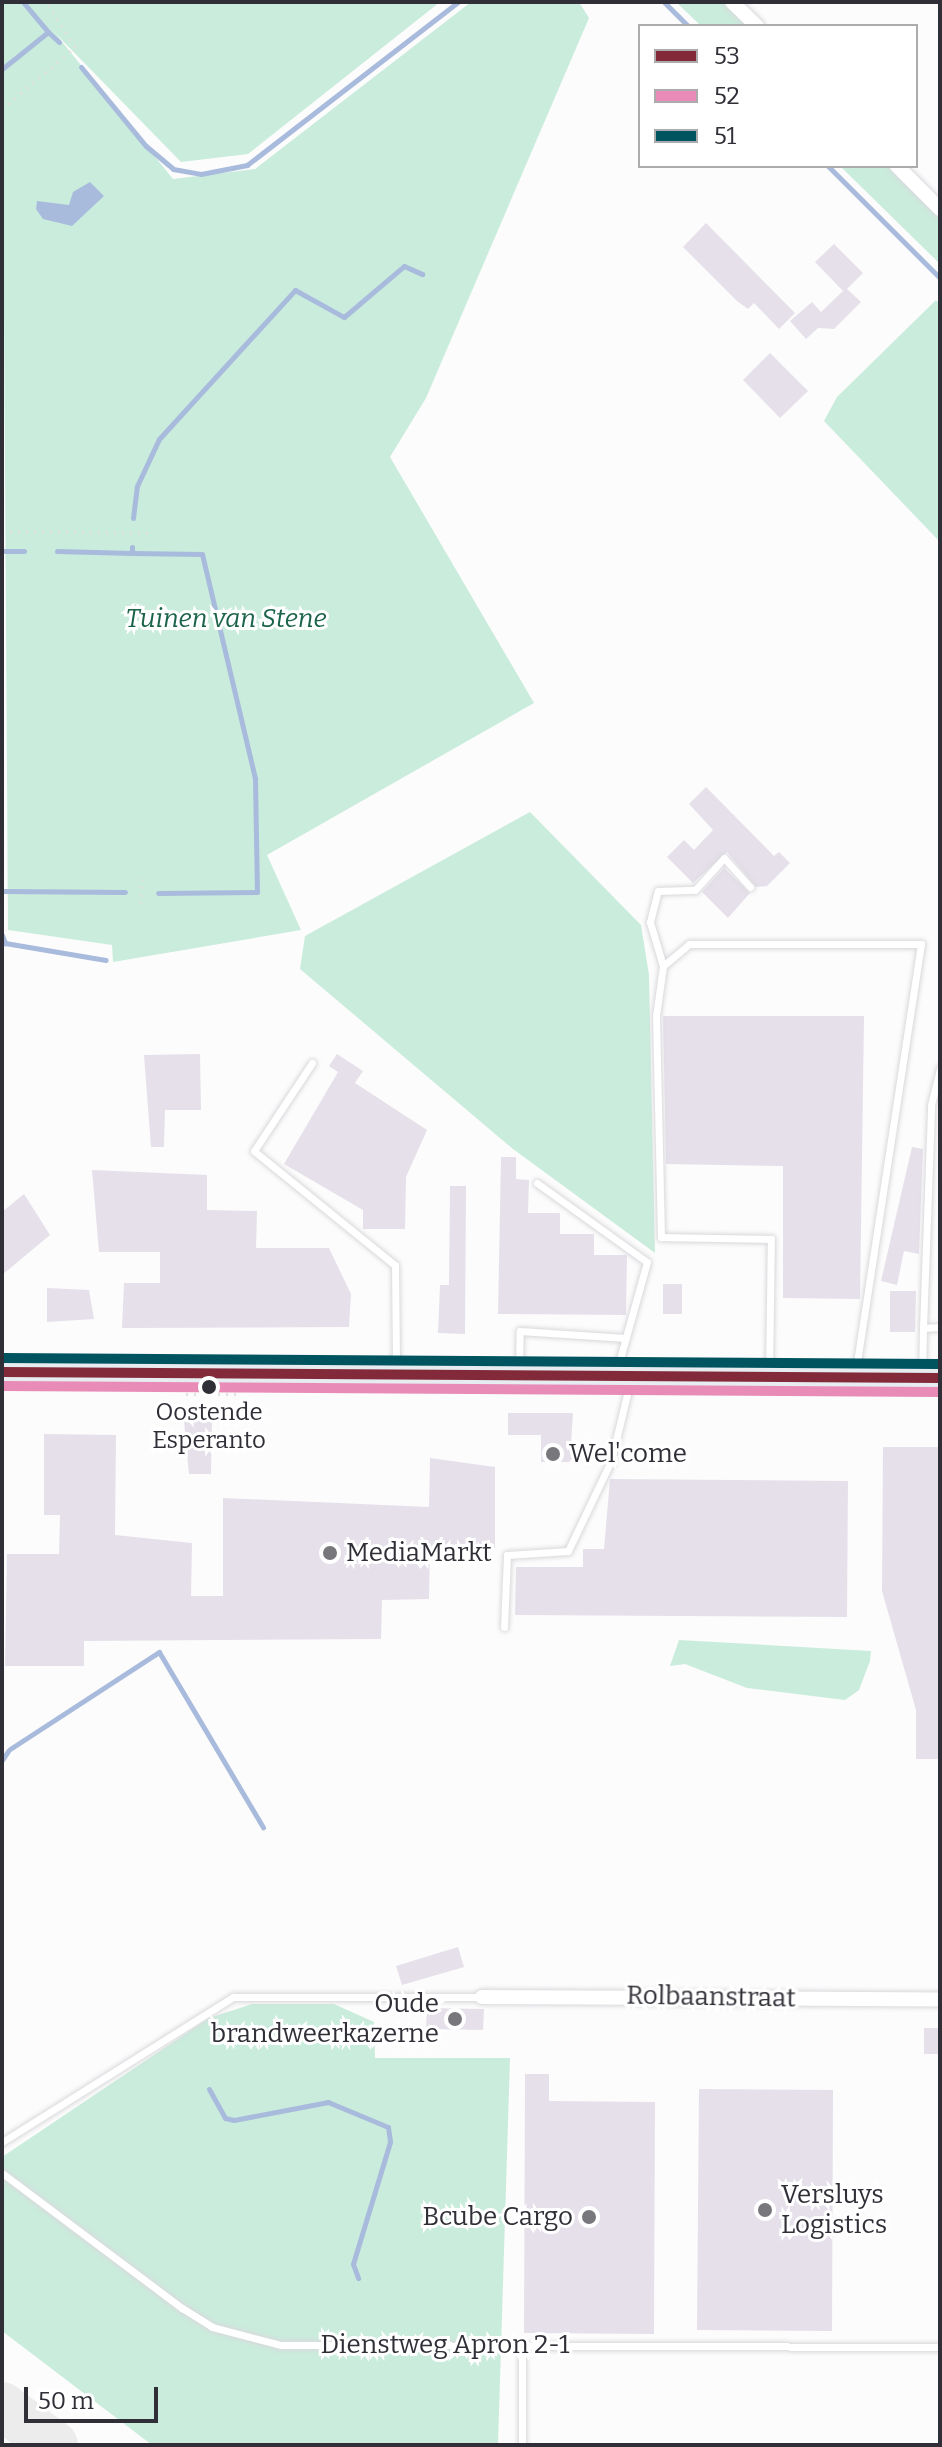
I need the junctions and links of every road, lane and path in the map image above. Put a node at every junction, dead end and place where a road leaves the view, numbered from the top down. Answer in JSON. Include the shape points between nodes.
{"nodes":[{"id":1,"x":47,"y":2,"type":"edge"},
{"id":2,"x":732,"y":2,"type":"edge"},
{"id":3,"x":755,"y":24,"type":"edge"},
{"id":4,"x":2,"y":109,"type":"edge"},
{"id":5,"x":899,"y":168,"type":"edge"},
{"id":6,"x":940,"y":209,"type":"edge"},
{"id":7,"x":2,"y":531,"type":"edge"},
{"id":8,"x":150,"y":533,"type":"dead end"},
{"id":9,"x":142,"y":879,"type":"dead end"},
{"id":10,"x":750,"y":887,"type":"dead end"},
{"id":11,"x":141,"y":904,"type":"dead end"},
{"id":12,"x":663,"y":966,"type":"junction"},
{"id":13,"x":312,"y":1063,"type":"dead end"},
{"id":14,"x":940,"y":1068,"type":"edge"},
{"id":15,"x":537,"y":1183,"type":"dead end"},
{"id":16,"x":940,"y":1327,"type":"edge"},
{"id":17,"x":923,"y":1328,"type":"junction"},
{"id":18,"x":626,"y":1338,"type":"junction"},
{"id":19,"x":2,"y":1372,"type":"edge"},
{"id":20,"x":387,"y":1374,"type":"junction"},
{"id":21,"x":519,"y":1375,"type":"junction"},
{"id":22,"x":623,"y":1376,"type":"junction"},
{"id":23,"x":768,"y":1377,"type":"junction"},
{"id":24,"x":855,"y":1378,"type":"junction"},
{"id":25,"x":931,"y":1378,"type":"edge"},
{"id":26,"x":504,"y":1627,"type":"dead end"},
{"id":27,"x":482,"y":1997,"type":"joint"},
{"id":28,"x":940,"y":1999,"type":"edge"},
{"id":29,"x":2,"y":2142,"type":"edge"},
{"id":30,"x":2,"y":2173,"type":"edge"},
{"id":31,"x":522,"y":2346,"type":"junction"},
{"id":32,"x":940,"y":2347,"type":"edge"},
{"id":33,"x":522,"y":2445,"type":"edge"}],
"edges":[{"from":1,"to":4,"type":"path","via":[[75,47]]},
{"from":2,"to":3,"type":"street"},
{"from":5,"to":6,"type":"street"},
{"from":7,"to":8,"type":"path"},
{"from":9,"to":11,"type":"path"},
{"from":10,"to":12,"type":"lane","via":[[724,858],[695,890],[658,891],[650,922]]},
{"from":12,"to":23,"type":"lane","via":[[656,1016],[661,1237],[771,1239]]},
{"from":12,"to":24,"type":"lane","via":[[689,944],[921,944]]},
{"from":13,"to":20,"type":"lane","via":[[254,1151],[395,1265],[396,1355]]},
{"from":14,"to":17,"type":"lane","via":[[931,1105]]},
{"from":15,"to":18,"type":"lane","via":[[647,1262]]},
{"from":16,"to":17,"type":"lane"},
{"from":17,"to":25,"type":"lane"},
{"from":18,"to":21,"type":"lane","via":[[520,1331]]},
{"from":18,"to":22,"type":"lane"},
{"from":19,"to":20,"type":"main road"},
{"from":20,"to":21,"type":"main road"},
{"from":21,"to":22,"type":"main road"},
{"from":22,"to":23,"type":"main road"},
{"from":22,"to":26,"type":"lane","via":[[611,1461],[568,1551],[507,1555]]},
{"from":23,"to":24,"type":"main road"},
{"from":24,"to":25,"type":"main road"},
{"from":27,"to":28,"type":"street","name":"Rolbaanstraat"},
{"from":27,"to":29,"type":"lane","via":[[233,1997]]},
{"from":30,"to":31,"type":"lane","name":"Dienstweg Apron 2-1","via":[[212,2327],[281,2345]]},
{"from":31,"to":32,"type":"lane","name":"Dienstweg Apron 2-1"},
{"from":31,"to":33,"type":"lane"}]}
